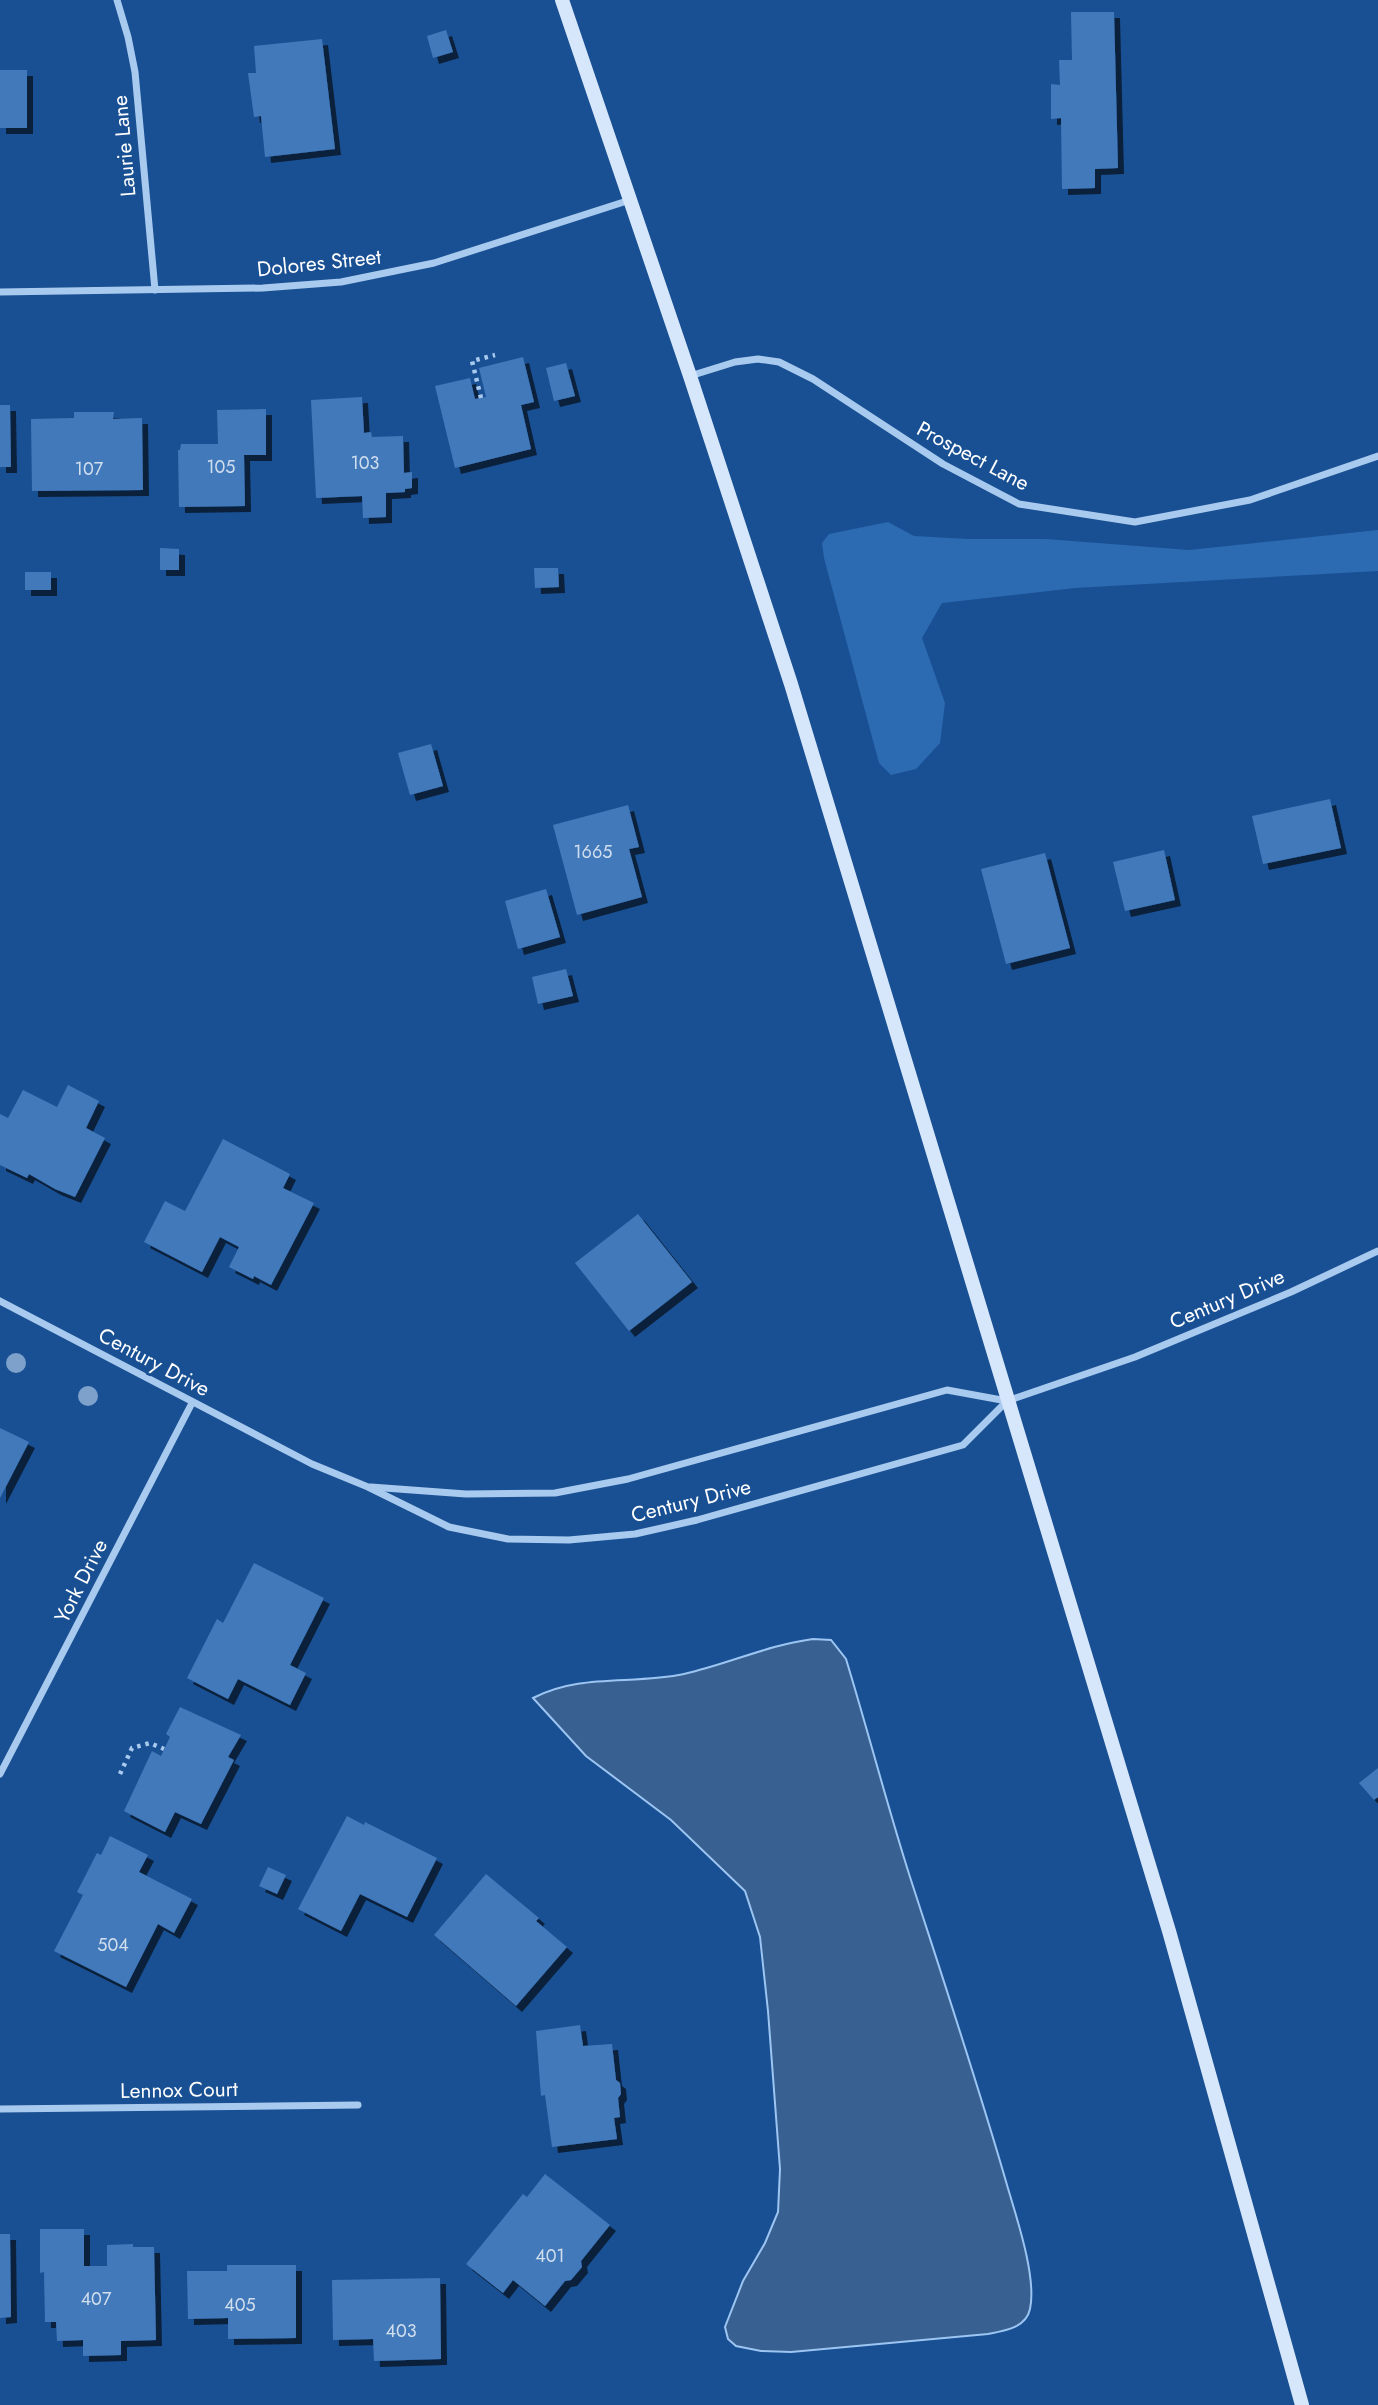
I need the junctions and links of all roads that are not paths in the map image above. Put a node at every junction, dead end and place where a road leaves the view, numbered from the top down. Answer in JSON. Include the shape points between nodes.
{"nodes":[{"id":1,"x":117,"y":0,"type":"edge"},
{"id":2,"x":562,"y":0,"type":"edge"},
{"id":3,"x":630,"y":200,"type":"junction"},
{"id":4,"x":155,"y":290,"type":"junction"},
{"id":5,"x":0,"y":292,"type":"edge"},
{"id":6,"x":690,"y":376,"type":"junction"},
{"id":7,"x":1378,"y":456,"type":"edge"},
{"id":8,"x":1378,"y":1251,"type":"edge"},
{"id":9,"x":0,"y":1301,"type":"edge"},
{"id":10,"x":1007,"y":1401,"type":"junction"},
{"id":11,"x":192,"y":1402,"type":"junction"},
{"id":12,"x":368,"y":1487,"type":"junction"},
{"id":13,"x":0,"y":1774,"type":"edge"},
{"id":14,"x":358,"y":2105,"type":"dead end"},
{"id":15,"x":0,"y":2109,"type":"edge"},
{"id":16,"x":1303,"y":2405,"type":"edge"}],
"edges":[{"from":1,"to":4,"type":"street","name":"Laurie Lane","via":[[135,72]]},
{"from":2,"to":3,"type":"main road"},
{"from":3,"to":4,"type":"street","name":"Dolores Street","via":[[391,273],[308,286]]},
{"from":3,"to":6,"type":"main road"},
{"from":4,"to":5,"type":"street","name":"Dolores Street"},
{"from":6,"to":7,"type":"street","name":"Prospect Lane","via":[[735,362],[779,362],[943,464],[1019,504],[1135,522],[1250,500]]},
{"from":6,"to":10,"type":"main road","via":[[791,684]]},
{"from":8,"to":10,"type":"street","name":"Century Drive","via":[[1135,1357]]},
{"from":9,"to":11,"type":"street","name":"Century Drive"},
{"from":10,"to":12,"type":"street","name":"Century Drive","via":[[947,1390],[628,1479],[555,1493],[466,1494]]},
{"from":10,"to":12,"type":"street","name":"Century Drive","via":[[963,1445],[635,1534],[569,1541],[508,1539],[449,1527]]},
{"from":10,"to":16,"type":"main road","via":[[1169,1931]]},
{"from":11,"to":12,"type":"street","name":"Century Drive","via":[[312,1464]]},
{"from":11,"to":13,"type":"street","name":"York Drive"},
{"from":14,"to":15,"type":"street","name":"Lennox Court"}]}
